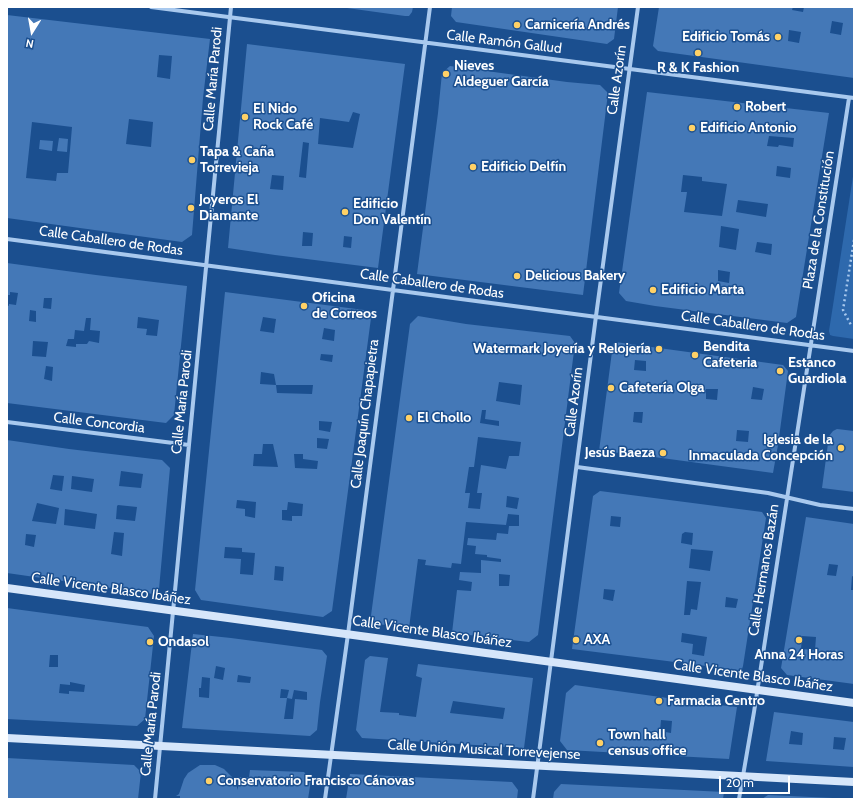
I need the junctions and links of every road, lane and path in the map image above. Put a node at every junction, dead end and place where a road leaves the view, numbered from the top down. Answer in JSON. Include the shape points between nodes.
{"nodes":[{"id":1,"x":151,"y":7,"type":"edge"},
{"id":2,"x":231,"y":7,"type":"edge"},
{"id":3,"x":430,"y":7,"type":"edge"},
{"id":4,"x":638,"y":7,"type":"edge"},
{"id":5,"x":230,"y":17,"type":"junction"},
{"id":6,"x":425,"y":42,"type":"junction"},
{"id":7,"x":629,"y":69,"type":"junction"},
{"id":8,"x":849,"y":98,"type":"junction"},
{"id":9,"x":854,"y":98,"type":"edge"},
{"id":10,"x":7,"y":239,"type":"edge"},
{"id":11,"x":854,"y":240,"type":"edge"},
{"id":12,"x":206,"y":265,"type":"junction"},
{"id":13,"x":392,"y":290,"type":"junction"},
{"id":14,"x":596,"y":316,"type":"junction"},
{"id":15,"x":854,"y":325,"type":"edge"},
{"id":16,"x":810,"y":345,"type":"junction"},
{"id":17,"x":854,"y":351,"type":"edge"},
{"id":18,"x":7,"y":422,"type":"edge"},
{"id":19,"x":189,"y":445,"type":"junction"},
{"id":20,"x":577,"y":467,"type":"junction"},
{"id":21,"x":787,"y":497,"type":"junction"},
{"id":22,"x":854,"y":509,"type":"edge"},
{"id":23,"x":7,"y":588,"type":"edge"},
{"id":24,"x":173,"y":610,"type":"junction"},
{"id":25,"x":348,"y":634,"type":"junction"},
{"id":26,"x":551,"y":662,"type":"junction"},
{"id":27,"x":757,"y":689,"type":"junction"},
{"id":28,"x":854,"y":703,"type":"edge"},
{"id":29,"x":7,"y":738,"type":"edge"},
{"id":30,"x":160,"y":746,"type":"junction"},
{"id":31,"x":331,"y":755,"type":"junction"},
{"id":32,"x":537,"y":766,"type":"junction"},
{"id":33,"x":743,"y":776,"type":"junction"},
{"id":34,"x":854,"y":782,"type":"edge"},
{"id":35,"x":155,"y":799,"type":"edge"},
{"id":36,"x":325,"y":799,"type":"edge"},
{"id":37,"x":533,"y":799,"type":"edge"},
{"id":38,"x":739,"y":799,"type":"edge"}],
"edges":[{"from":1,"to":5,"type":"street","name":"Calle Ramón Gallud"},
{"from":2,"to":5,"type":"street","name":"Calle María Parodi"},
{"from":3,"to":6,"type":"street","name":"Calle Joaquín Chapapietra"},
{"from":4,"to":7,"type":"street","name":"Calle Azorín"},
{"from":5,"to":6,"type":"street","name":"Calle Ramón Gallud"},
{"from":5,"to":12,"type":"street","name":"Calle María Parodi"},
{"from":6,"to":7,"type":"street","name":"Calle Ramón Gallud"},
{"from":6,"to":13,"type":"street","name":"Calle Joaquín Chapapietra"},
{"from":7,"to":8,"type":"street","name":"Calle Ramón Gallud"},
{"from":7,"to":14,"type":"street","name":"Calle Azorín"},
{"from":8,"to":9,"type":"street","name":"Calle Ramón Gallud"},
{"from":8,"to":16,"type":"street","name":"Plaza de la Constitución"},
{"from":10,"to":12,"type":"street","name":"Calle Caballero de Rodas"},
{"from":11,"to":15,"type":"path","via":[[843,310],[851,325]]},
{"from":12,"to":13,"type":"street","name":"Calle Caballero de Rodas"},
{"from":12,"to":19,"type":"street","name":"Calle María Parodi"},
{"from":13,"to":14,"type":"street","name":"Calle Caballero de Rodas"},
{"from":13,"to":25,"type":"street","name":"Calle Joaquín Chapapietra"},
{"from":14,"to":16,"type":"street","name":"Calle Caballero de Rodas"},
{"from":14,"to":20,"type":"street","name":"Calle Azorín"},
{"from":16,"to":17,"type":"street","name":"Calle Caballero de Rodas"},
{"from":16,"to":21,"type":"street","name":"Calle Hermanos Bazán"},
{"from":18,"to":19,"type":"street","name":"Calle Concordia"},
{"from":19,"to":24,"type":"street","name":"Calle María Parodi"},
{"from":20,"to":21,"type":"street"},
{"from":20,"to":26,"type":"street","name":"Calle Azorín"},
{"from":21,"to":22,"type":"street","via":[[820,505]]},
{"from":21,"to":27,"type":"street","name":"Calle Hermanos Bazán"},
{"from":23,"to":24,"type":"street","name":"Calle Vicente Blasco Ibáñez"},
{"from":24,"to":25,"type":"street","name":"Calle Vicente Blasco Ibáñez"},
{"from":24,"to":30,"type":"street","name":"Calle María Parodi"},
{"from":25,"to":26,"type":"street","name":"Calle Vicente Blasco Ibáñez"},
{"from":25,"to":31,"type":"street","name":"Calle Joaquín Chapapietra"},
{"from":26,"to":27,"type":"street","name":"Calle Vicente Blasco Ibáñez"},
{"from":26,"to":32,"type":"street","name":"Calle Azorín"},
{"from":27,"to":28,"type":"street","name":"Calle Vicente Blasco Ibáñez"},
{"from":27,"to":33,"type":"street","name":"Calle Hermanos Bazán"},
{"from":29,"to":30,"type":"street","name":"Calle Unión Musical Torrevejense"},
{"from":30,"to":31,"type":"street","name":"Calle Unión Musical Torrevejense"},
{"from":30,"to":35,"type":"street","name":"Calle María Parodi"},
{"from":31,"to":32,"type":"street","name":"Calle Unión Musical Torrevejense"},
{"from":31,"to":36,"type":"street","name":"Calle Joaquín Chapapietra"},
{"from":32,"to":33,"type":"street","name":"Calle Unión Musical Torrevejense"},
{"from":32,"to":37,"type":"street","name":"Calle Azorín"},
{"from":33,"to":34,"type":"street","name":"Calle Unión Musical Torrevejense"},
{"from":33,"to":38,"type":"street","name":"Calle Hermanos Bazán"}]}
